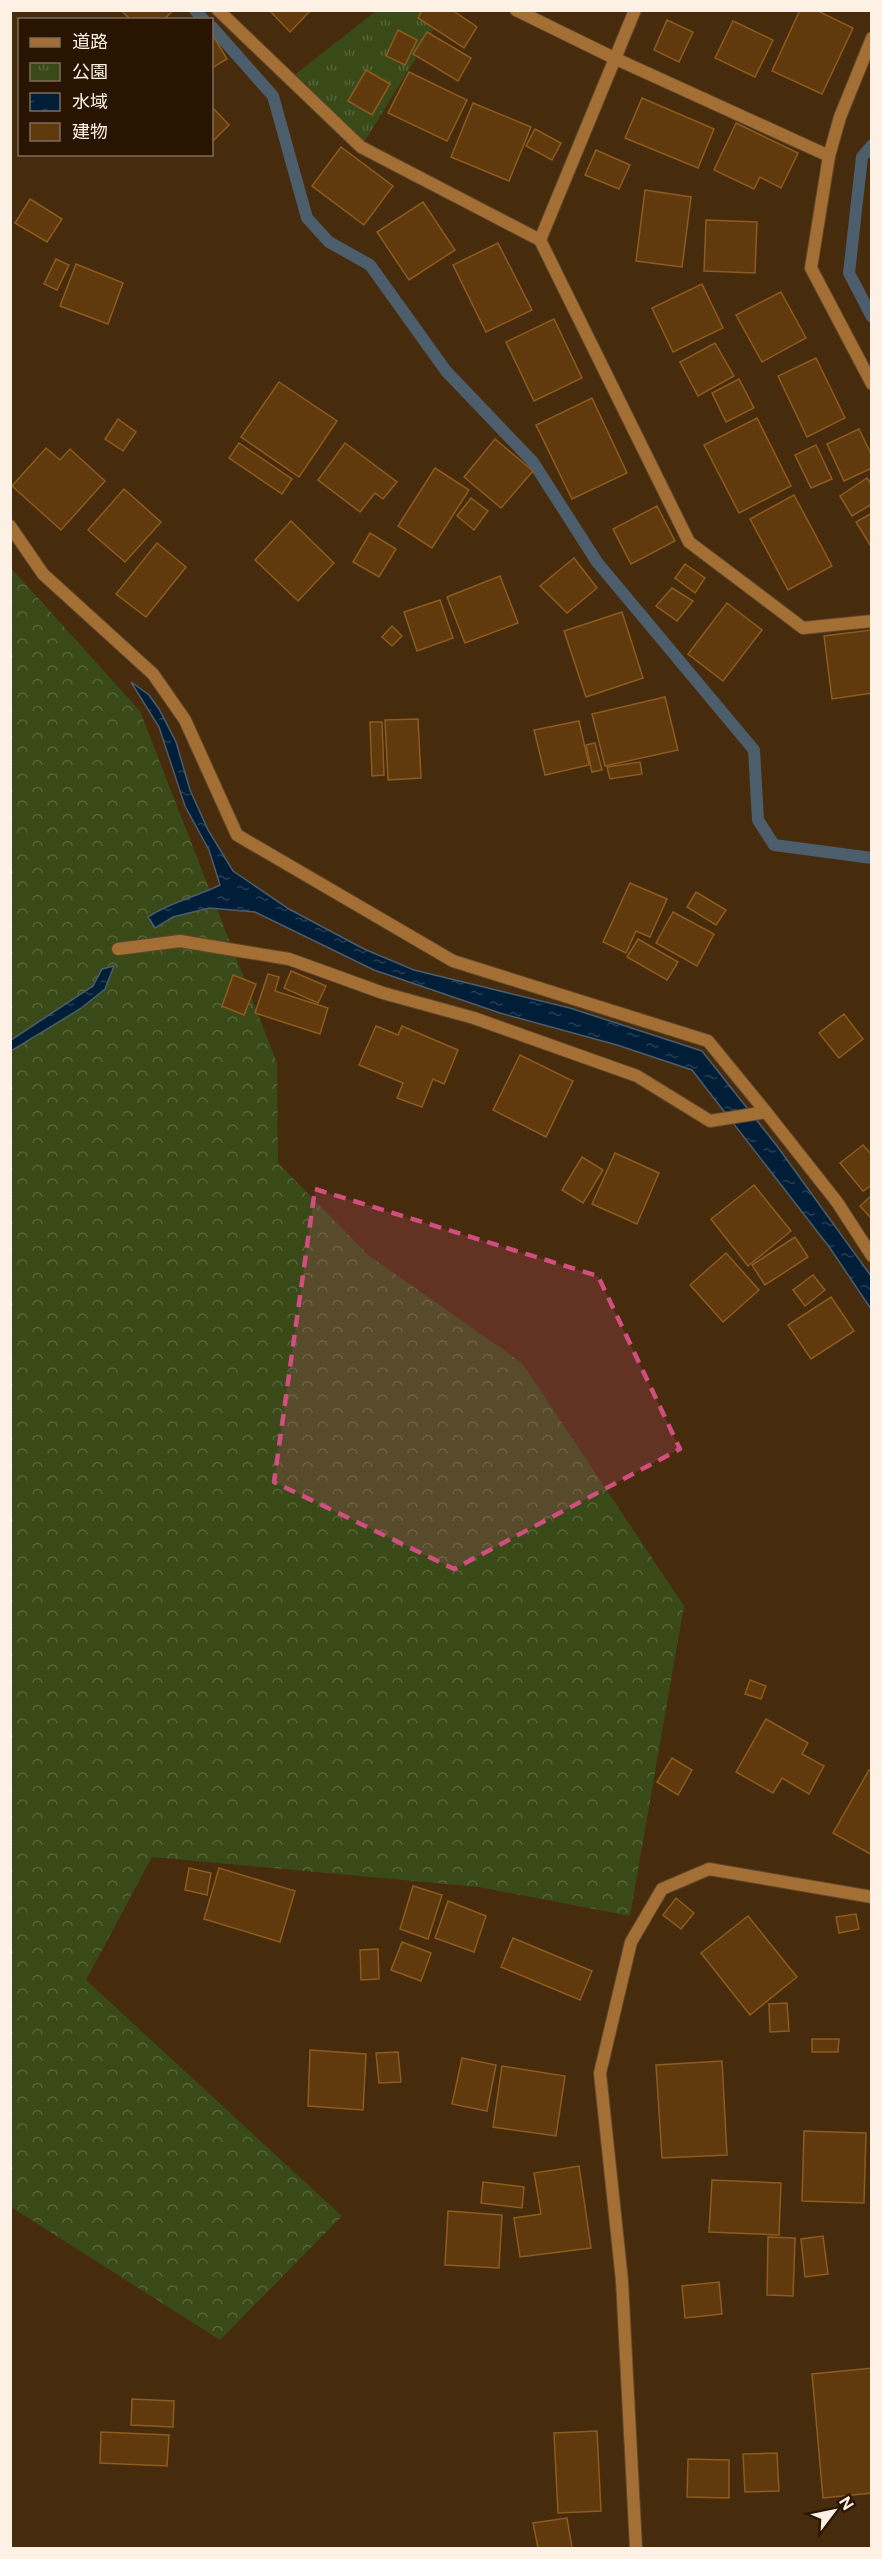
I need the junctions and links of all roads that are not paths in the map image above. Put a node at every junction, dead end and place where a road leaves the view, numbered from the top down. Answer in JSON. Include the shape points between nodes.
{"nodes":[{"id":1,"x":218,"y":10,"type":"edge"},
{"id":2,"x":516,"y":10,"type":"edge"},
{"id":3,"x":635,"y":10,"type":"edge"},
{"id":4,"x":872,"y":38,"type":"edge"},
{"id":5,"x":614,"y":58,"type":"junction"},
{"id":6,"x":829,"y":156,"type":"junction"},
{"id":7,"x":540,"y":240,"type":"junction"},
{"id":8,"x":872,"y":384,"type":"edge"},
{"id":9,"x":10,"y":526,"type":"edge"},
{"id":10,"x":872,"y":621,"type":"edge"},
{"id":11,"x":118,"y":949,"type":"dead end"},
{"id":12,"x":764,"y":1112,"type":"junction"},
{"id":13,"x":872,"y":1256,"type":"edge"},
{"id":14,"x":872,"y":1897,"type":"edge"},
{"id":15,"x":636,"y":2548,"type":"edge"}],
"edges":[{"from":1,"to":7,"type":"street","via":[[361,147]]},
{"from":2,"to":5,"type":"street"},
{"from":3,"to":5,"type":"street"},
{"from":4,"to":6,"type":"street","via":[[840,117]]},
{"from":5,"to":6,"type":"street"},
{"from":5,"to":7,"type":"street"},
{"from":6,"to":8,"type":"street","via":[[811,268]]},
{"from":7,"to":10,"type":"street","via":[[689,542],[803,628]]},
{"from":9,"to":12,"type":"street","via":[[44,574],[153,674],[185,720],[237,835],[453,961],[708,1041]]},
{"from":11,"to":12,"type":"street","via":[[180,941],[289,959],[383,993],[474,1018],[637,1076],[710,1121]]},
{"from":12,"to":13,"type":"street","via":[[837,1202]]},
{"from":14,"to":15,"type":"street","via":[[709,1869],[662,1889],[631,1942],[600,2073],[622,2281]]}]}
